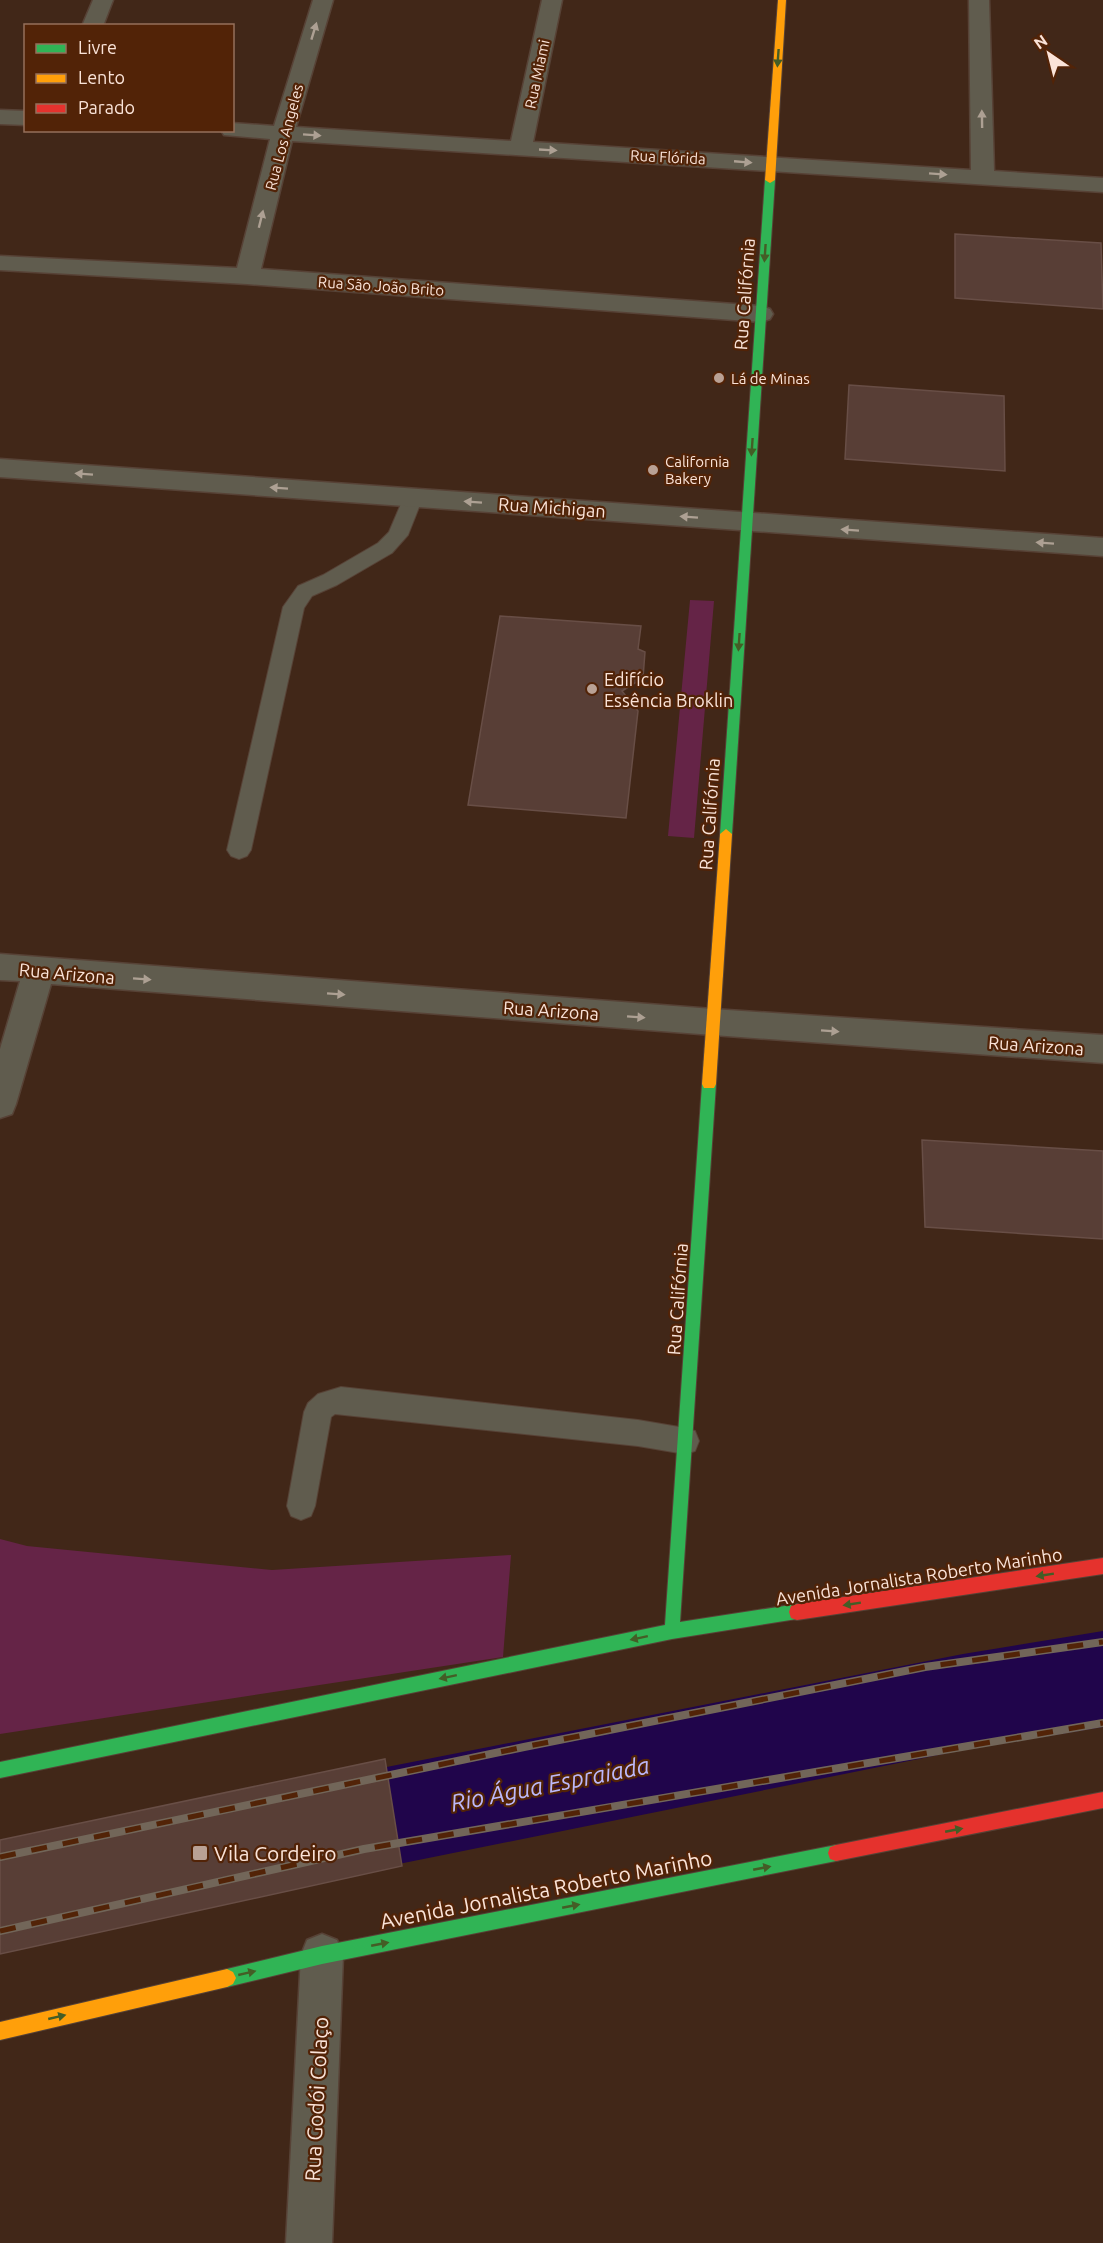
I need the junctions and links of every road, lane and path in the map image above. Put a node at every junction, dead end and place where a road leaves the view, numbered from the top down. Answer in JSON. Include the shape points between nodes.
{"nodes":[{"id":1,"x":103,"y":0,"type":"edge"},
{"id":2,"x":323,"y":0,"type":"edge"},
{"id":3,"x":552,"y":0,"type":"edge"},
{"id":4,"x":782,"y":0,"type":"edge"},
{"id":5,"x":979,"y":0,"type":"edge"},
{"id":6,"x":93,"y":24,"type":"edge"},
{"id":7,"x":0,"y":117,"type":"edge"},
{"id":8,"x":24,"y":118,"type":"edge"},
{"id":9,"x":234,"y":130,"type":"edge"},
{"id":10,"x":284,"y":133,"type":"junction"},
{"id":11,"x":521,"y":148,"type":"junction"},
{"id":12,"x":771,"y":164,"type":"junction"},
{"id":13,"x":983,"y":177,"type":"junction"},
{"id":14,"x":1103,"y":184,"type":"edge"},
{"id":15,"x":0,"y":263,"type":"edge"},
{"id":16,"x":247,"y":276,"type":"junction"},
{"id":17,"x":761,"y":314,"type":"junction"},
{"id":18,"x":0,"y":468,"type":"edge"},
{"id":19,"x":413,"y":497,"type":"junction"},
{"id":20,"x":747,"y":522,"type":"junction"},
{"id":21,"x":1103,"y":547,"type":"edge"},
{"id":22,"x":239,"y":850,"type":"dead end"},
{"id":23,"x":0,"y":968,"type":"edge"},
{"id":24,"x":39,"y":971,"type":"junction"},
{"id":25,"x":713,"y":1023,"type":"junction"},
{"id":26,"x":1103,"y":1049,"type":"edge"},
{"id":27,"x":0,"y":1104,"type":"edge"},
{"id":28,"x":685,"y":1441,"type":"junction"},
{"id":29,"x":301,"y":1506,"type":"dead end"},
{"id":30,"x":1103,"y":1566,"type":"edge"},
{"id":31,"x":672,"y":1631,"type":"junction"},
{"id":32,"x":0,"y":1770,"type":"edge"},
{"id":33,"x":1103,"y":1800,"type":"edge"},
{"id":34,"x":322,"y":1955,"type":"junction"},
{"id":35,"x":0,"y":2031,"type":"edge"},
{"id":36,"x":309,"y":2243,"type":"edge"}],
"edges":[{"from":1,"to":6,"type":"street"},
{"from":10,"to":2,"type":"street","name":"Rua Los Angeles","one_way":true},
{"from":3,"to":11,"type":"street","name":"Rua Miami"},
{"from":4,"to":12,"type":"street","name":"Rua Califórnia","one_way":true},
{"from":13,"to":5,"type":"street","one_way":true},
{"from":7,"to":8,"type":"street"},
{"from":9,"to":10,"type":"street","name":"Rua Flórida"},
{"from":10,"to":11,"type":"street","name":"Rua Flórida","one_way":true},
{"from":16,"to":10,"type":"street","name":"Rua Los Angeles","one_way":true},
{"from":11,"to":12,"type":"street","name":"Rua Flórida","one_way":true},
{"from":12,"to":13,"type":"street","name":"Rua Flórida","one_way":true},
{"from":12,"to":17,"type":"street","name":"Rua Califórnia","one_way":true},
{"from":13,"to":14,"type":"street","name":"Rua Flórida"},
{"from":15,"to":16,"type":"street","name":"Rua São João Brito"},
{"from":16,"to":17,"type":"street","name":"Rua São João Brito"},
{"from":17,"to":20,"type":"street","name":"Rua Califórnia","one_way":true},
{"from":19,"to":18,"type":"street","name":"Rua Michigan","one_way":true},
{"from":20,"to":19,"type":"street","name":"Rua Michigan","one_way":true},
{"from":19,"to":22,"type":"lane","via":[[398,536],[385,549],[305,591],[294,607]]},
{"from":21,"to":20,"type":"street","name":"Rua Michigan","one_way":true},
{"from":20,"to":25,"type":"street","name":"Rua Califórnia","one_way":true},
{"from":23,"to":24,"type":"street","name":"Rua Arizona"},
{"from":24,"to":25,"type":"street","name":"Rua Arizona","one_way":true},
{"from":24,"to":27,"type":"street"},
{"from":25,"to":26,"type":"street","name":"Rua Arizona","one_way":true},
{"from":25,"to":28,"type":"street","name":"Rua Califórnia"},
{"from":28,"to":29,"type":"lane","via":[[331,1401],[318,1412]]},
{"from":28,"to":31,"type":"street","name":"Rua Califórnia"},
{"from":30,"to":31,"type":"street","name":"Avenida Jornalista Roberto Marinho","one_way":true},
{"from":31,"to":32,"type":"street","name":"Avenida Jornalista Roberto Marinho","one_way":true},
{"from":34,"to":33,"type":"street","name":"Avenida Jornalista Roberto Marinho","one_way":true},
{"from":35,"to":34,"type":"street","name":"Avenida Jornalista Roberto Marinho","one_way":true},
{"from":34,"to":36,"type":"street","name":"Rua Godói Colaço"}]}
